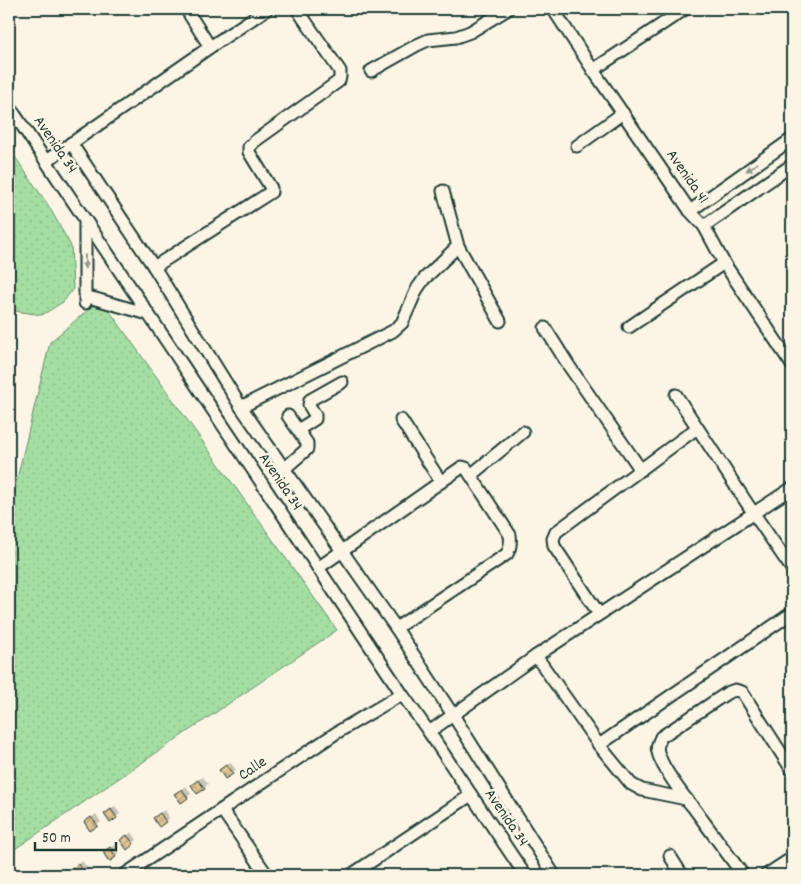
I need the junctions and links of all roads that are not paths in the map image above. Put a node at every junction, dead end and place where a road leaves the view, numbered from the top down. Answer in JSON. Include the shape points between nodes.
{"nodes":[{"id":1,"x":186,"y":9,"type":"edge"},
{"id":2,"x":267,"y":9,"type":"edge"},
{"id":3,"x":297,"y":9,"type":"edge"},
{"id":4,"x":508,"y":9,"type":"edge"},
{"id":5,"x":553,"y":9,"type":"edge"},
{"id":6,"x":685,"y":9,"type":"edge"},
{"id":7,"x":210,"y":47,"type":"junction"},
{"id":8,"x":371,"y":70,"type":"dead end"},
{"id":9,"x":593,"y":70,"type":"junction"},
{"id":10,"x":9,"y":106,"type":"edge"},
{"id":11,"x":623,"y":113,"type":"junction"},
{"id":12,"x":792,"y":139,"type":"edge"},
{"id":13,"x":71,"y":143,"type":"junction"},
{"id":14,"x":577,"y":146,"type":"dead end"},
{"id":15,"x":46,"y":161,"type":"junction"},
{"id":16,"x":792,"y":166,"type":"edge"},
{"id":17,"x":443,"y":192,"type":"dead end"},
{"id":18,"x":690,"y":211,"type":"junction"},
{"id":19,"x":85,"y":220,"type":"junction"},
{"id":20,"x":704,"y":226,"type":"junction"},
{"id":21,"x":458,"y":246,"type":"junction"},
{"id":22,"x":724,"y":263,"type":"junction"},
{"id":23,"x":154,"y":268,"type":"junction"},
{"id":24,"x":148,"y":314,"type":"junction"},
{"id":25,"x":500,"y":321,"type":"dead end"},
{"id":26,"x":629,"y":327,"type":"dead end"},
{"id":27,"x":545,"y":328,"type":"dead end"},
{"id":28,"x":792,"y":365,"type":"edge"},
{"id":29,"x":342,"y":382,"type":"dead end"},
{"id":30,"x":676,"y":395,"type":"dead end"},
{"id":31,"x":241,"y":407,"type":"junction"},
{"id":32,"x":288,"y":416,"type":"dead end"},
{"id":33,"x":401,"y":420,"type":"dead end"},
{"id":34,"x":698,"y":428,"type":"junction"},
{"id":35,"x":298,"y":430,"type":"junction"},
{"id":36,"x":523,"y":432,"type":"dead end"},
{"id":37,"x":284,"y":469,"type":"junction"},
{"id":38,"x":641,"y":470,"type":"junction"},
{"id":39,"x":470,"y":474,"type":"junction"},
{"id":40,"x":441,"y":482,"type":"junction"},
{"id":41,"x":792,"y":488,"type":"edge"},
{"id":42,"x":754,"y":514,"type":"junction"},
{"id":43,"x":342,"y":550,"type":"junction"},
{"id":44,"x":318,"y":568,"type":"junction"},
{"id":45,"x":792,"y":569,"type":"edge"},
{"id":46,"x":792,"y":613,"type":"edge"},
{"id":47,"x":599,"y":614,"type":"junction"},
{"id":48,"x":396,"y":628,"type":"junction"},
{"id":49,"x":536,"y":656,"type":"junction"},
{"id":50,"x":402,"y":694,"type":"junction"},
{"id":51,"x":453,"y":715,"type":"junction"},
{"id":52,"x":429,"y":732,"type":"junction"},
{"id":53,"x":600,"y":745,"type":"junction"},
{"id":54,"x":790,"y":761,"type":"edge"},
{"id":55,"x":471,"y":795,"type":"junction"},
{"id":56,"x":686,"y":799,"type":"junction"},
{"id":57,"x":222,"y":810,"type":"junction"},
{"id":58,"x":670,"y":856,"type":"dead end"},
{"id":59,"x":792,"y":858,"type":"edge"},
{"id":60,"x":124,"y":875,"type":"edge"},
{"id":61,"x":267,"y":875,"type":"edge"},
{"id":62,"x":351,"y":875,"type":"edge"},
{"id":63,"x":525,"y":875,"type":"edge"},
{"id":64,"x":554,"y":875,"type":"edge"},
{"id":65,"x":682,"y":875,"type":"edge"},
{"id":66,"x":743,"y":875,"type":"edge"},
{"id":67,"x":766,"y":875,"type":"edge"}],
"edges":[{"from":1,"to":7,"type":"street"},
{"from":2,"to":7,"type":"street"},
{"from":3,"to":23,"type":"street","via":[[340,71],[339,81],[249,147],[271,188],[270,192]]},
{"from":4,"to":8,"type":"street","via":[[470,32],[428,40]]},
{"from":5,"to":9,"type":"street","name":"Avenida 41"},
{"from":6,"to":9,"type":"street"},
{"from":7,"to":13,"type":"street"},
{"from":9,"to":11,"type":"street","name":"Avenida 41"},
{"from":10,"to":15,"type":"street","name":"Avenida 34"},
{"from":11,"to":14,"type":"street"},
{"from":11,"to":18,"type":"street","name":"Avenida 41"},
{"from":12,"to":18,"type":"street","one_way":true},
{"from":13,"to":15,"type":"street"},
{"from":13,"to":23,"type":"street"},
{"from":15,"to":19,"type":"street","name":"Avenida 34"},
{"from":16,"to":20,"type":"street"},
{"from":17,"to":21,"type":"street"},
{"from":18,"to":20,"type":"street","name":"Avenida 41"},
{"from":19,"to":24,"type":"street","name":"Avenida 34"},
{"from":19,"to":24,"type":"street","one_way":true,"via":[[89,301]]},
{"from":20,"to":22,"type":"street","name":"Avenida 41"},
{"from":21,"to":25,"type":"street"},
{"from":21,"to":31,"type":"street","via":[[424,279],[402,323],[393,331]]},
{"from":22,"to":26,"type":"street"},
{"from":22,"to":28,"type":"street","name":"Avenida 41"},
{"from":23,"to":31,"type":"street"},
{"from":24,"to":44,"type":"street","name":"Avenida 34"},
{"from":27,"to":38,"type":"street"},
{"from":29,"to":35,"type":"street","via":[[310,400],[315,419]]},
{"from":30,"to":34,"type":"street"},
{"from":31,"to":37,"type":"street"},
{"from":32,"to":35,"type":"street"},
{"from":33,"to":40,"type":"street"},
{"from":34,"to":38,"type":"street"},
{"from":34,"to":42,"type":"street"},
{"from":35,"to":37,"type":"street","via":[[307,449]]},
{"from":36,"to":39,"type":"street"},
{"from":37,"to":43,"type":"street"},
{"from":38,"to":47,"type":"street","via":[[563,526],[552,539]]},
{"from":39,"to":40,"type":"street","via":[[462,467]]},
{"from":39,"to":48,"type":"street","via":[[510,535],[510,550]]},
{"from":40,"to":43,"type":"street"},
{"from":41,"to":42,"type":"street"},
{"from":42,"to":45,"type":"street"},
{"from":42,"to":47,"type":"street"},
{"from":43,"to":44,"type":"street"},
{"from":43,"to":48,"type":"street"},
{"from":44,"to":50,"type":"street","name":"Avenida 34"},
{"from":46,"to":53,"type":"street"},
{"from":47,"to":49,"type":"street"},
{"from":48,"to":51,"type":"street"},
{"from":49,"to":51,"type":"street"},
{"from":49,"to":53,"type":"street"},
{"from":50,"to":52,"type":"street","name":"Avenida 34"},
{"from":50,"to":57,"type":"street","name":"Calle"},
{"from":51,"to":52,"type":"street"},
{"from":51,"to":64,"type":"street"},
{"from":52,"to":55,"type":"street","name":"Avenida 34"},
{"from":53,"to":56,"type":"street","via":[[631,784],[642,790]]},
{"from":54,"to":56,"type":"street","via":[[742,692],[735,690],[661,737],[657,751]]},
{"from":55,"to":62,"type":"street"},
{"from":55,"to":63,"type":"street","name":"Avenida 34"},
{"from":56,"to":66,"type":"street"},
{"from":57,"to":60,"type":"street","name":"Calle"},
{"from":57,"to":61,"type":"street"},
{"from":58,"to":65,"type":"street"},
{"from":59,"to":67,"type":"street"}]}
